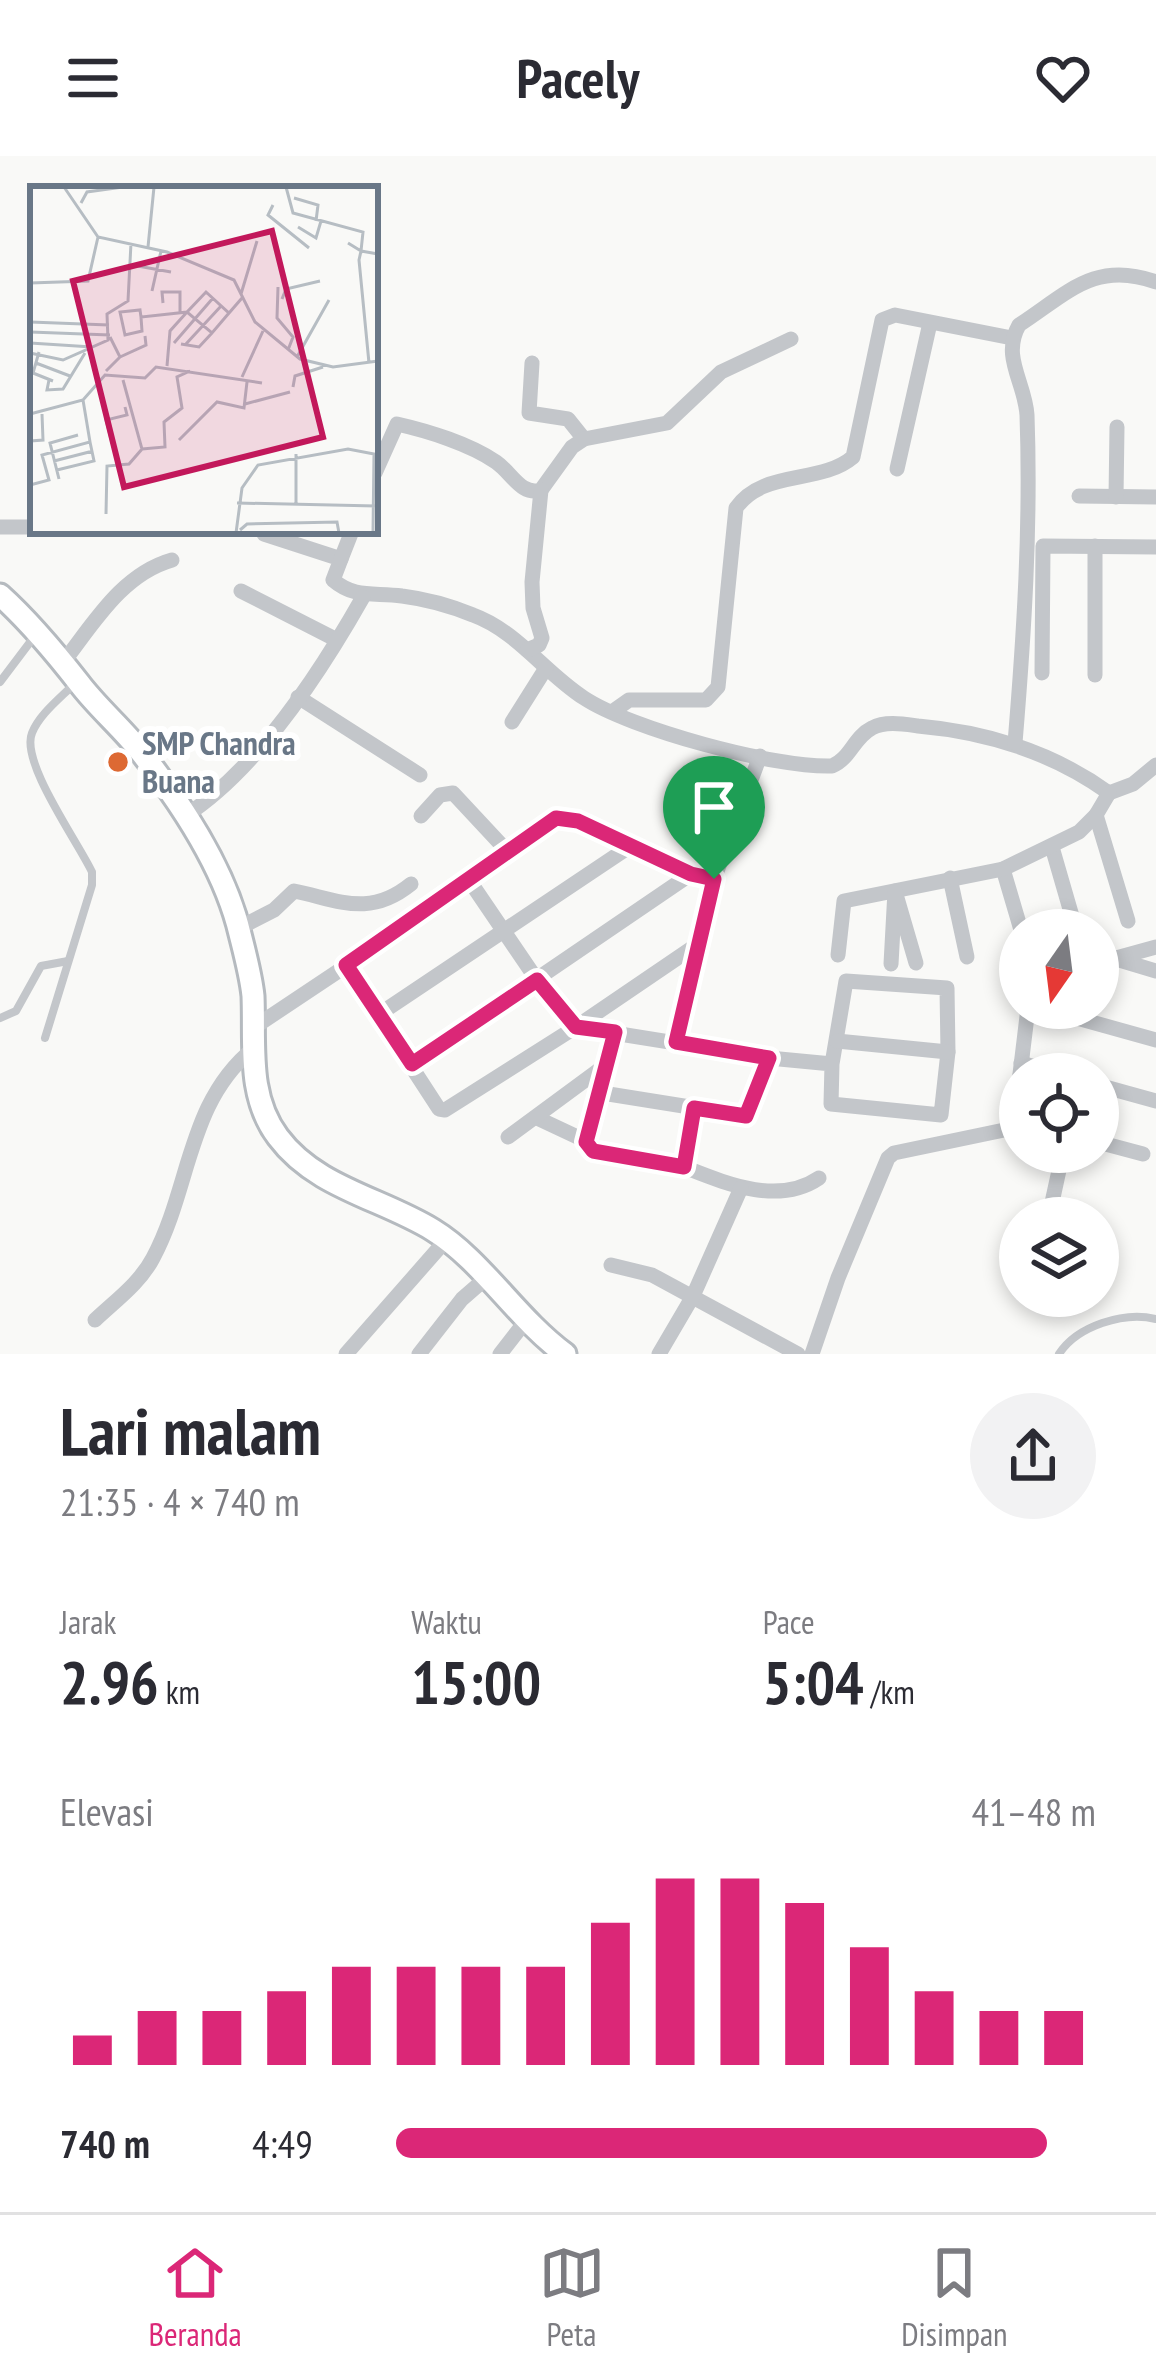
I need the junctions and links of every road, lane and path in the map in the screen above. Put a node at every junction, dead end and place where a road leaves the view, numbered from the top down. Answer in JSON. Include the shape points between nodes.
{"nodes":[{"id":1,"x":1156,"y":282,"type":"edge"},
{"id":2,"x":930,"y":323,"type":"junction"},
{"id":3,"x":1012,"y":338,"type":"junction"},
{"id":4,"x":791,"y":339,"type":"dead end"},
{"id":5,"x":532,"y":363,"type":"dead end"},
{"id":6,"x":1117,"y":428,"type":"dead end"},
{"id":7,"x":381,"y":438,"type":"edge"},
{"id":8,"x":584,"y":439,"type":"junction"},
{"id":9,"x":897,"y":469,"type":"dead end"},
{"id":10,"x":542,"y":490,"type":"junction"},
{"id":11,"x":1079,"y":496,"type":"dead end"},
{"id":12,"x":1116,"y":496,"type":"junction"},
{"id":13,"x":1156,"y":497,"type":"edge"},
{"id":14,"x":0,"y":526,"type":"edge"},
{"id":15,"x":30,"y":527,"type":"edge"},
{"id":16,"x":264,"y":534,"type":"dead end"},
{"id":17,"x":351,"y":534,"type":"edge"},
{"id":18,"x":1095,"y":547,"type":"junction"},
{"id":19,"x":1156,"y":547,"type":"edge"},
{"id":20,"x":341,"y":559,"type":"junction"},
{"id":21,"x":172,"y":560,"type":"dead end"},
{"id":22,"x":241,"y":591,"type":"dead end"},
{"id":23,"x":0,"y":595,"type":"edge"},
{"id":24,"x":363,"y":597,"type":"junction"},
{"id":25,"x":38,"y":632,"type":"junction"},
{"id":26,"x":337,"y":640,"type":"junction"},
{"id":27,"x":527,"y":650,"type":"junction"},
{"id":28,"x":65,"y":660,"type":"junction"},
{"id":29,"x":546,"y":668,"type":"junction"},
{"id":30,"x":1042,"y":673,"type":"dead end"},
{"id":31,"x":1095,"y":675,"type":"dead end"},
{"id":32,"x":77,"y":681,"type":"junction"},
{"id":33,"x":0,"y":682,"type":"edge"},
{"id":34,"x":298,"y":697,"type":"junction"},
{"id":35,"x":612,"y":712,"type":"junction"},
{"id":36,"x":512,"y":722,"type":"dead end"},
{"id":37,"x":1016,"y":743,"type":"junction"},
{"id":38,"x":760,"y":756,"type":"junction"},
{"id":39,"x":1156,"y":765,"type":"edge"},
{"id":40,"x":420,"y":775,"type":"dead end"},
{"id":41,"x":1109,"y":794,"type":"junction"},
{"id":42,"x":1096,"y":815,"type":"junction"},
{"id":43,"x":185,"y":817,"type":"junction"},
{"id":44,"x":421,"y":817,"type":"dead end"},
{"id":45,"x":629,"y":847,"type":"junction"},
{"id":46,"x":1052,"y":848,"type":"junction"},
{"id":47,"x":508,"y":852,"type":"junction"},
{"id":48,"x":1004,"y":868,"type":"junction"},
{"id":49,"x":691,"y":874,"type":"junction"},
{"id":50,"x":950,"y":878,"type":"junction"},
{"id":51,"x":714,"y":879,"type":"junction"},
{"id":52,"x":469,"y":880,"type":"junction"},
{"id":53,"x":411,"y":884,"type":"dead end"},
{"id":54,"x":895,"y":891,"type":"junction"},
{"id":55,"x":1015,"y":909,"type":"edge"},
{"id":56,"x":1070,"y":909,"type":"edge"},
{"id":57,"x":1128,"y":921,"type":"dead end"},
{"id":58,"x":239,"y":928,"type":"junction"},
{"id":59,"x":502,"y":928,"type":"junction"},
{"id":60,"x":698,"y":944,"type":"junction"},
{"id":61,"x":1156,"y":946,"type":"edge"},
{"id":62,"x":838,"y":955,"type":"dead end"},
{"id":63,"x":1119,"y":956,"type":"edge"},
{"id":64,"x":968,"y":957,"type":"dead end"},
{"id":65,"x":68,"y":961,"type":"junction"},
{"id":66,"x":916,"y":963,"type":"dead end"},
{"id":67,"x":1119,"y":963,"type":"edge"},
{"id":68,"x":891,"y":964,"type":"dead end"},
{"id":69,"x":346,"y":965,"type":"junction"},
{"id":70,"x":1156,"y":970,"type":"edge"},
{"id":71,"x":537,"y":980,"type":"junction"},
{"id":72,"x":378,"y":1015,"type":"junction"},
{"id":73,"x":0,"y":1018,"type":"edge"},
{"id":74,"x":576,"y":1027,"type":"junction"},
{"id":75,"x":1116,"y":1029,"type":"edge"},
{"id":76,"x":615,"y":1032,"type":"junction"},
{"id":77,"x":45,"y":1038,"type":"dead end"},
{"id":78,"x":254,"y":1038,"type":"junction"},
{"id":79,"x":1156,"y":1040,"type":"edge"},
{"id":80,"x":837,"y":1041,"type":"junction"},
{"id":81,"x":676,"y":1042,"type":"junction"},
{"id":82,"x":948,"y":1052,"type":"junction"},
{"id":83,"x":769,"y":1058,"type":"junction"},
{"id":84,"x":412,"y":1064,"type":"junction"},
{"id":85,"x":832,"y":1064,"type":"junction"},
{"id":86,"x":603,"y":1067,"type":"junction"},
{"id":87,"x":1119,"y":1091,"type":"edge"},
{"id":88,"x":596,"y":1092,"type":"junction"},
{"id":89,"x":1156,"y":1101,"type":"edge"},
{"id":90,"x":694,"y":1108,"type":"junction"},
{"id":91,"x":536,"y":1118,"type":"junction"},
{"id":92,"x":999,"y":1131,"type":"edge"},
{"id":93,"x":508,"y":1136,"type":"dead end"},
{"id":94,"x":586,"y":1142,"type":"junction"},
{"id":95,"x":1119,"y":1148,"type":"edge"},
{"id":96,"x":1143,"y":1154,"type":"dead end"},
{"id":97,"x":684,"y":1167,"type":"junction"},
{"id":98,"x":819,"y":1178,"type":"dead end"},
{"id":99,"x":741,"y":1188,"type":"junction"},
{"id":100,"x":446,"y":1240,"type":"junction"},
{"id":101,"x":611,"y":1265,"type":"dead end"},
{"id":102,"x":485,"y":1279,"type":"junction"},
{"id":103,"x":693,"y":1296,"type":"junction"},
{"id":104,"x":1156,"y":1319,"type":"edge"},
{"id":105,"x":95,"y":1320,"type":"dead end"},
{"id":106,"x":525,"y":1322,"type":"junction"},
{"id":107,"x":346,"y":1354,"type":"edge"},
{"id":108,"x":419,"y":1354,"type":"edge"},
{"id":109,"x":500,"y":1354,"type":"edge"},
{"id":110,"x":566,"y":1354,"type":"edge"},
{"id":111,"x":659,"y":1354,"type":"edge"},
{"id":112,"x":798,"y":1354,"type":"edge"},
{"id":113,"x":812,"y":1354,"type":"edge"},
{"id":114,"x":1059,"y":1354,"type":"edge"}],
"edges":[{"from":1,"to":3,"type":"street","via":[[1097,276],[1018,325]]},
{"from":2,"to":3,"type":"street"},
{"from":2,"to":9,"type":"street"},
{"from":2,"to":35,"type":"street","via":[[881,320],[857,451],[848,463],[758,488],[740,501],[718,687],[706,700],[629,700]]},
{"from":3,"to":37,"type":"street","via":[[1027,412],[1028,574]]},
{"from":4,"to":8,"type":"street","via":[[721,372],[667,423]]},
{"from":5,"to":8,"type":"street","via":[[529,413],[568,419]]},
{"from":6,"to":12,"type":"street"},
{"from":7,"to":10,"type":"street","via":[[403,424],[491,459],[527,492]]},
{"from":8,"to":10,"type":"street"},
{"from":10,"to":27,"type":"street","via":[[532,582],[542,638]]},
{"from":11,"to":12,"type":"street"},
{"from":12,"to":13,"type":"street"},
{"from":14,"to":15,"type":"street"},
{"from":16,"to":20,"type":"street"},
{"from":17,"to":20,"type":"street"},
{"from":18,"to":19,"type":"street"},
{"from":18,"to":30,"type":"street","via":[[1042,546]]},
{"from":18,"to":31,"type":"street"},
{"from":20,"to":24,"type":"street","via":[[333,580]]},
{"from":21,"to":28,"type":"street","via":[[135,575]]},
{"from":22,"to":26,"type":"street"},
{"from":23,"to":25,"type":"street"},
{"from":24,"to":26,"type":"street"},
{"from":24,"to":27,"type":"street","via":[[399,595],[457,609]]},
{"from":25,"to":28,"type":"street"},
{"from":25,"to":33,"type":"lane"},
{"from":26,"to":34,"type":"street"},
{"from":27,"to":29,"type":"street"},
{"from":28,"to":32,"type":"street"},
{"from":29,"to":35,"type":"street"},
{"from":29,"to":36,"type":"street"},
{"from":32,"to":43,"type":"street"},
{"from":32,"to":65,"type":"lane","via":[[35,726],[29,745],[92,872]]},
{"from":34,"to":40,"type":"street"},
{"from":34,"to":43,"type":"street","via":[[219,794]]},
{"from":35,"to":38,"type":"street"},
{"from":37,"to":38,"type":"street","via":[[896,724],[867,730],[832,766]]},
{"from":37,"to":41,"type":"street"},
{"from":38,"to":51,"type":"street"},
{"from":39,"to":41,"type":"street"},
{"from":41,"to":42,"type":"street"},
{"from":42,"to":46,"type":"street"},
{"from":42,"to":57,"type":"street"},
{"from":43,"to":58,"type":"street"},
{"from":44,"to":47,"type":"street","via":[[440,795],[453,793]]},
{"from":45,"to":47,"type":"street","via":[[556,818]]},
{"from":45,"to":49,"type":"street"},
{"from":45,"to":59,"type":"street"},
{"from":46,"to":48,"type":"street"},
{"from":46,"to":56,"type":"street"},
{"from":47,"to":52,"type":"street"},
{"from":48,"to":50,"type":"street"},
{"from":48,"to":55,"type":"street"},
{"from":49,"to":51,"type":"street"},
{"from":49,"to":71,"type":"street"},
{"from":50,"to":54,"type":"street"},
{"from":50,"to":64,"type":"street"},
{"from":51,"to":60,"type":"street"},
{"from":52,"to":59,"type":"street"},
{"from":52,"to":69,"type":"street"},
{"from":53,"to":58,"type":"street","via":[[389,899],[350,904],[294,890]]},
{"from":54,"to":62,"type":"street","via":[[844,901]]},
{"from":54,"to":66,"type":"street"},
{"from":54,"to":68,"type":"street"},
{"from":58,"to":78,"type":"street"},
{"from":59,"to":71,"type":"street"},
{"from":59,"to":72,"type":"street"},
{"from":60,"to":74,"type":"street"},
{"from":60,"to":81,"type":"street"},
{"from":61,"to":63,"type":"street"},
{"from":65,"to":73,"type":"lane","via":[[41,966],[16,1011]]},
{"from":65,"to":77,"type":"lane"},
{"from":67,"to":70,"type":"street"},
{"from":69,"to":72,"type":"street"},
{"from":69,"to":78,"type":"street"},
{"from":71,"to":74,"type":"street"},
{"from":71,"to":84,"type":"street"},
{"from":72,"to":84,"type":"street"},
{"from":74,"to":76,"type":"street"},
{"from":74,"to":84,"type":"street","via":[[445,1110]]},
{"from":75,"to":79,"type":"street"},
{"from":76,"to":81,"type":"street"},
{"from":76,"to":86,"type":"street"},
{"from":78,"to":100,"type":"street","via":[[263,1108],[298,1159]]},
{"from":78,"to":105,"type":"street","via":[[199,1123],[152,1261]]},
{"from":80,"to":82,"type":"street"},
{"from":80,"to":82,"type":"street","via":[[846,981],[944,987]]},
{"from":80,"to":85,"type":"street"},
{"from":81,"to":83,"type":"street"},
{"from":82,"to":85,"type":"street","via":[[938,1116],[831,1104]]},
{"from":83,"to":85,"type":"street"},
{"from":83,"to":90,"type":"street","via":[[746,1116]]},
{"from":86,"to":88,"type":"street"},
{"from":86,"to":91,"type":"street"},
{"from":87,"to":89,"type":"street"},
{"from":88,"to":90,"type":"street"},
{"from":88,"to":94,"type":"street"},
{"from":90,"to":97,"type":"street"},
{"from":91,"to":93,"type":"street"},
{"from":91,"to":94,"type":"street"},
{"from":92,"to":113,"type":"street","via":[[888,1158]]},
{"from":94,"to":97,"type":"street","via":[[593,1151]]},
{"from":95,"to":96,"type":"street"},
{"from":97,"to":99,"type":"street"},
{"from":98,"to":99,"type":"street","via":[[791,1189]]},
{"from":99,"to":103,"type":"street"},
{"from":100,"to":102,"type":"street"},
{"from":100,"to":107,"type":"street"},
{"from":101,"to":103,"type":"street"},
{"from":102,"to":106,"type":"street"},
{"from":102,"to":108,"type":"street"},
{"from":103,"to":111,"type":"street"},
{"from":103,"to":112,"type":"street"},
{"from":104,"to":114,"type":"lane","via":[[1137,1314],[1077,1334]]},
{"from":106,"to":109,"type":"street"},
{"from":106,"to":110,"type":"street"}]}
